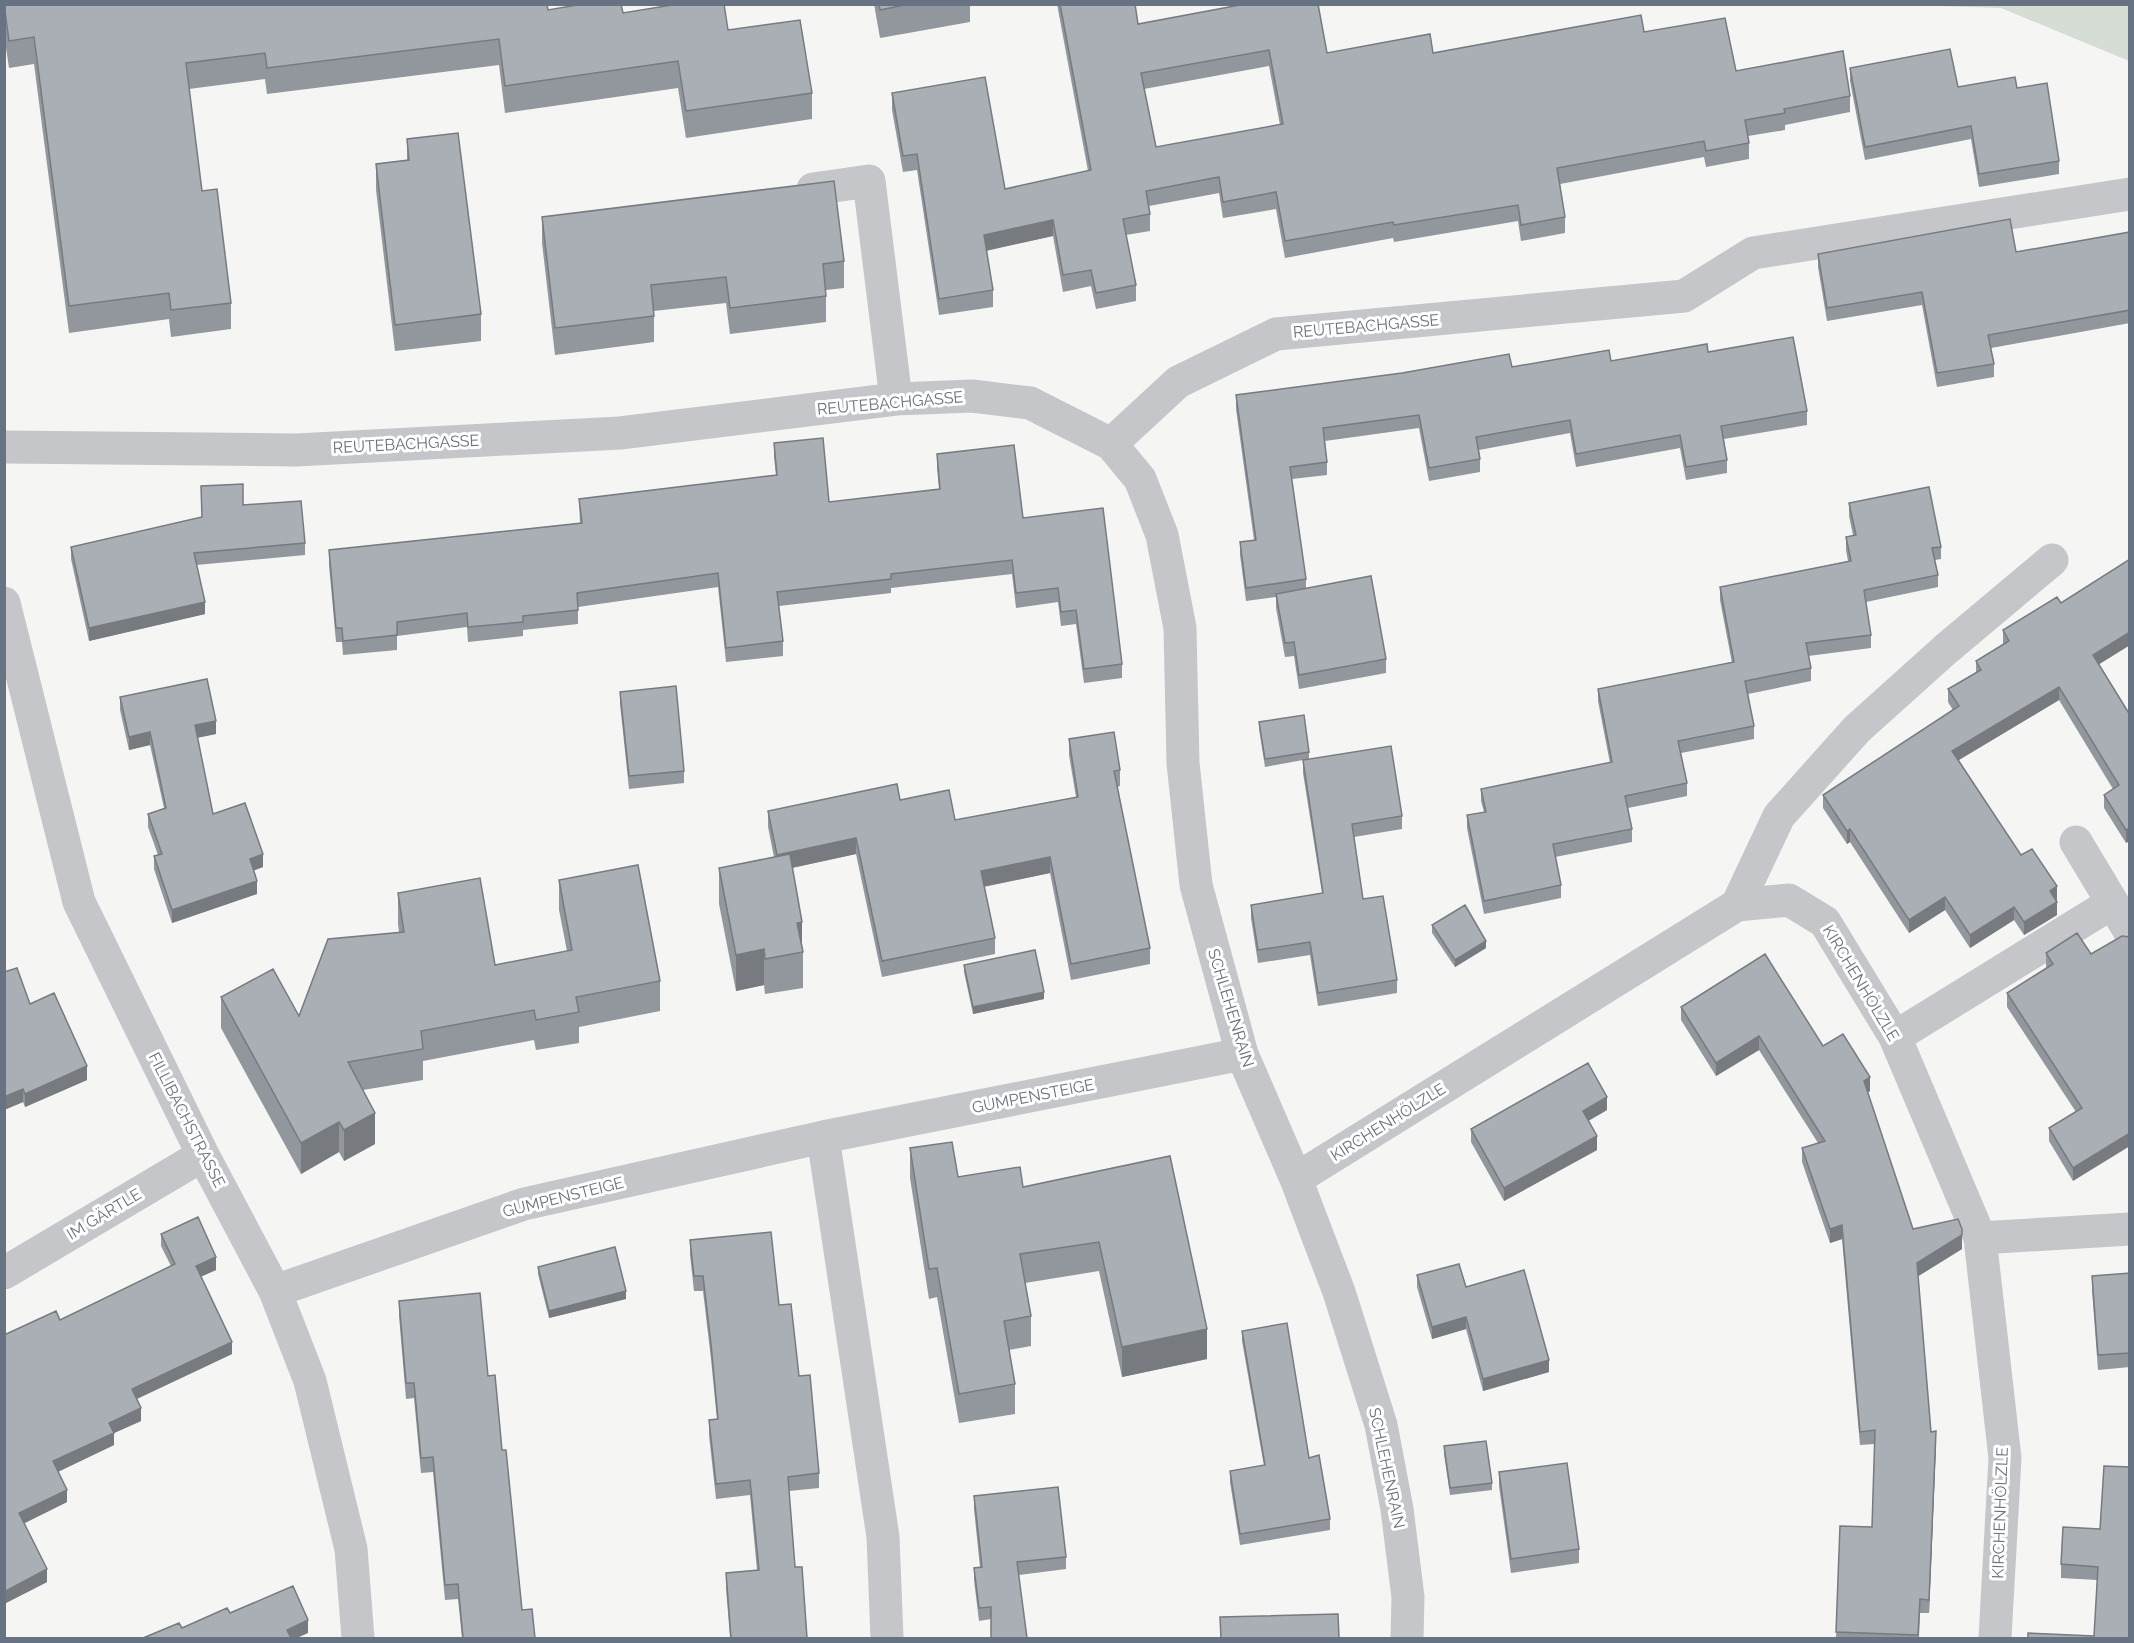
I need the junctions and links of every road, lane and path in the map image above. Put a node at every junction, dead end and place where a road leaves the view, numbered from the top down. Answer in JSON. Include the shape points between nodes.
{"nodes":[{"id":1,"x":813,"y":189,"type":"edge"},
{"id":2,"x":2130,"y":194,"type":"edge"},
{"id":3,"x":896,"y":399,"type":"junction"},
{"id":4,"x":1111,"y":444,"type":"junction"},
{"id":5,"x":4,"y":447,"type":"edge"},
{"id":6,"x":2052,"y":560,"type":"dead end"},
{"id":7,"x":4,"y":603,"type":"edge"},
{"id":8,"x":2076,"y":842,"type":"dead end"},
{"id":9,"x":2112,"y":903,"type":"junction"},
{"id":10,"x":1737,"y":905,"type":"junction"},
{"id":11,"x":2130,"y":932,"type":"edge"},
{"id":12,"x":1895,"y":1037,"type":"junction"},
{"id":13,"x":1242,"y":1054,"type":"junction"},
{"id":14,"x":823,"y":1137,"type":"junction"},
{"id":15,"x":203,"y":1155,"type":"junction"},
{"id":16,"x":1296,"y":1179,"type":"junction"},
{"id":17,"x":2130,"y":1229,"type":"edge"},
{"id":18,"x":1980,"y":1238,"type":"junction"},
{"id":19,"x":4,"y":1273,"type":"edge"},
{"id":20,"x":275,"y":1291,"type":"junction"},
{"id":21,"x":358,"y":1638,"type":"edge"},
{"id":22,"x":887,"y":1638,"type":"edge"},
{"id":23,"x":1407,"y":1638,"type":"edge"},
{"id":24,"x":1995,"y":1638,"type":"edge"}],
"edges":[{"from":1,"to":3,"type":"street","via":[[868,182]]},
{"from":2,"to":4,"type":"street","name":"REUTEBACHGASSE","via":[[1754,253],[1684,296],[1276,334],[1178,382]]},
{"from":3,"to":4,"type":"street","name":"REUTEBACHGASSE","via":[[972,396],[1030,403]]},
{"from":3,"to":5,"type":"street","name":"REUTEBACHGASSE","via":[[620,433],[296,450]]},
{"from":4,"to":13,"type":"street","name":"SCHLEHENRAIN","via":[[1140,479],[1162,535],[1173,584],[1180,628],[1183,764],[1196,885]]},
{"from":6,"to":10,"type":"street","via":[[1857,729],[1779,816]]},
{"from":7,"to":15,"type":"street","name":"FILLIBACHSTRASSE","via":[[79,902]]},
{"from":8,"to":9,"type":"street"},
{"from":9,"to":11,"type":"street"},
{"from":9,"to":12,"type":"street"},
{"from":10,"to":12,"type":"street","name":"KIRCHENHÖLZLE","via":[[1789,900],[1825,922]]},
{"from":10,"to":16,"type":"street","name":"KIRCHENHÖLZLE"},
{"from":12,"to":18,"type":"street","name":"KIRCHENHÖLZLE"},
{"from":13,"to":14,"type":"street","name":"GUMPENSTEIGE"},
{"from":13,"to":16,"type":"street","name":"SCHLEHENRAIN"},
{"from":14,"to":20,"type":"street","name":"GUMPENSTEIGE","via":[[524,1204]]},
{"from":14,"to":22,"type":"street","via":[[883,1537]]},
{"from":15,"to":19,"type":"street","name":"IM GÄRTLE"},
{"from":15,"to":20,"type":"street","name":"FILLIBACHSTRASSE"},
{"from":16,"to":23,"type":"street","name":"SCHLEHENRAIN","via":[[1339,1292],[1381,1425],[1408,1597]]},
{"from":17,"to":18,"type":"street"},
{"from":18,"to":24,"type":"street","name":"KIRCHENHÖLZLE","via":[[2005,1458]]},
{"from":20,"to":21,"type":"street","name":"FILLIBACHSTRASSE","via":[[310,1381],[351,1550]]}]}
